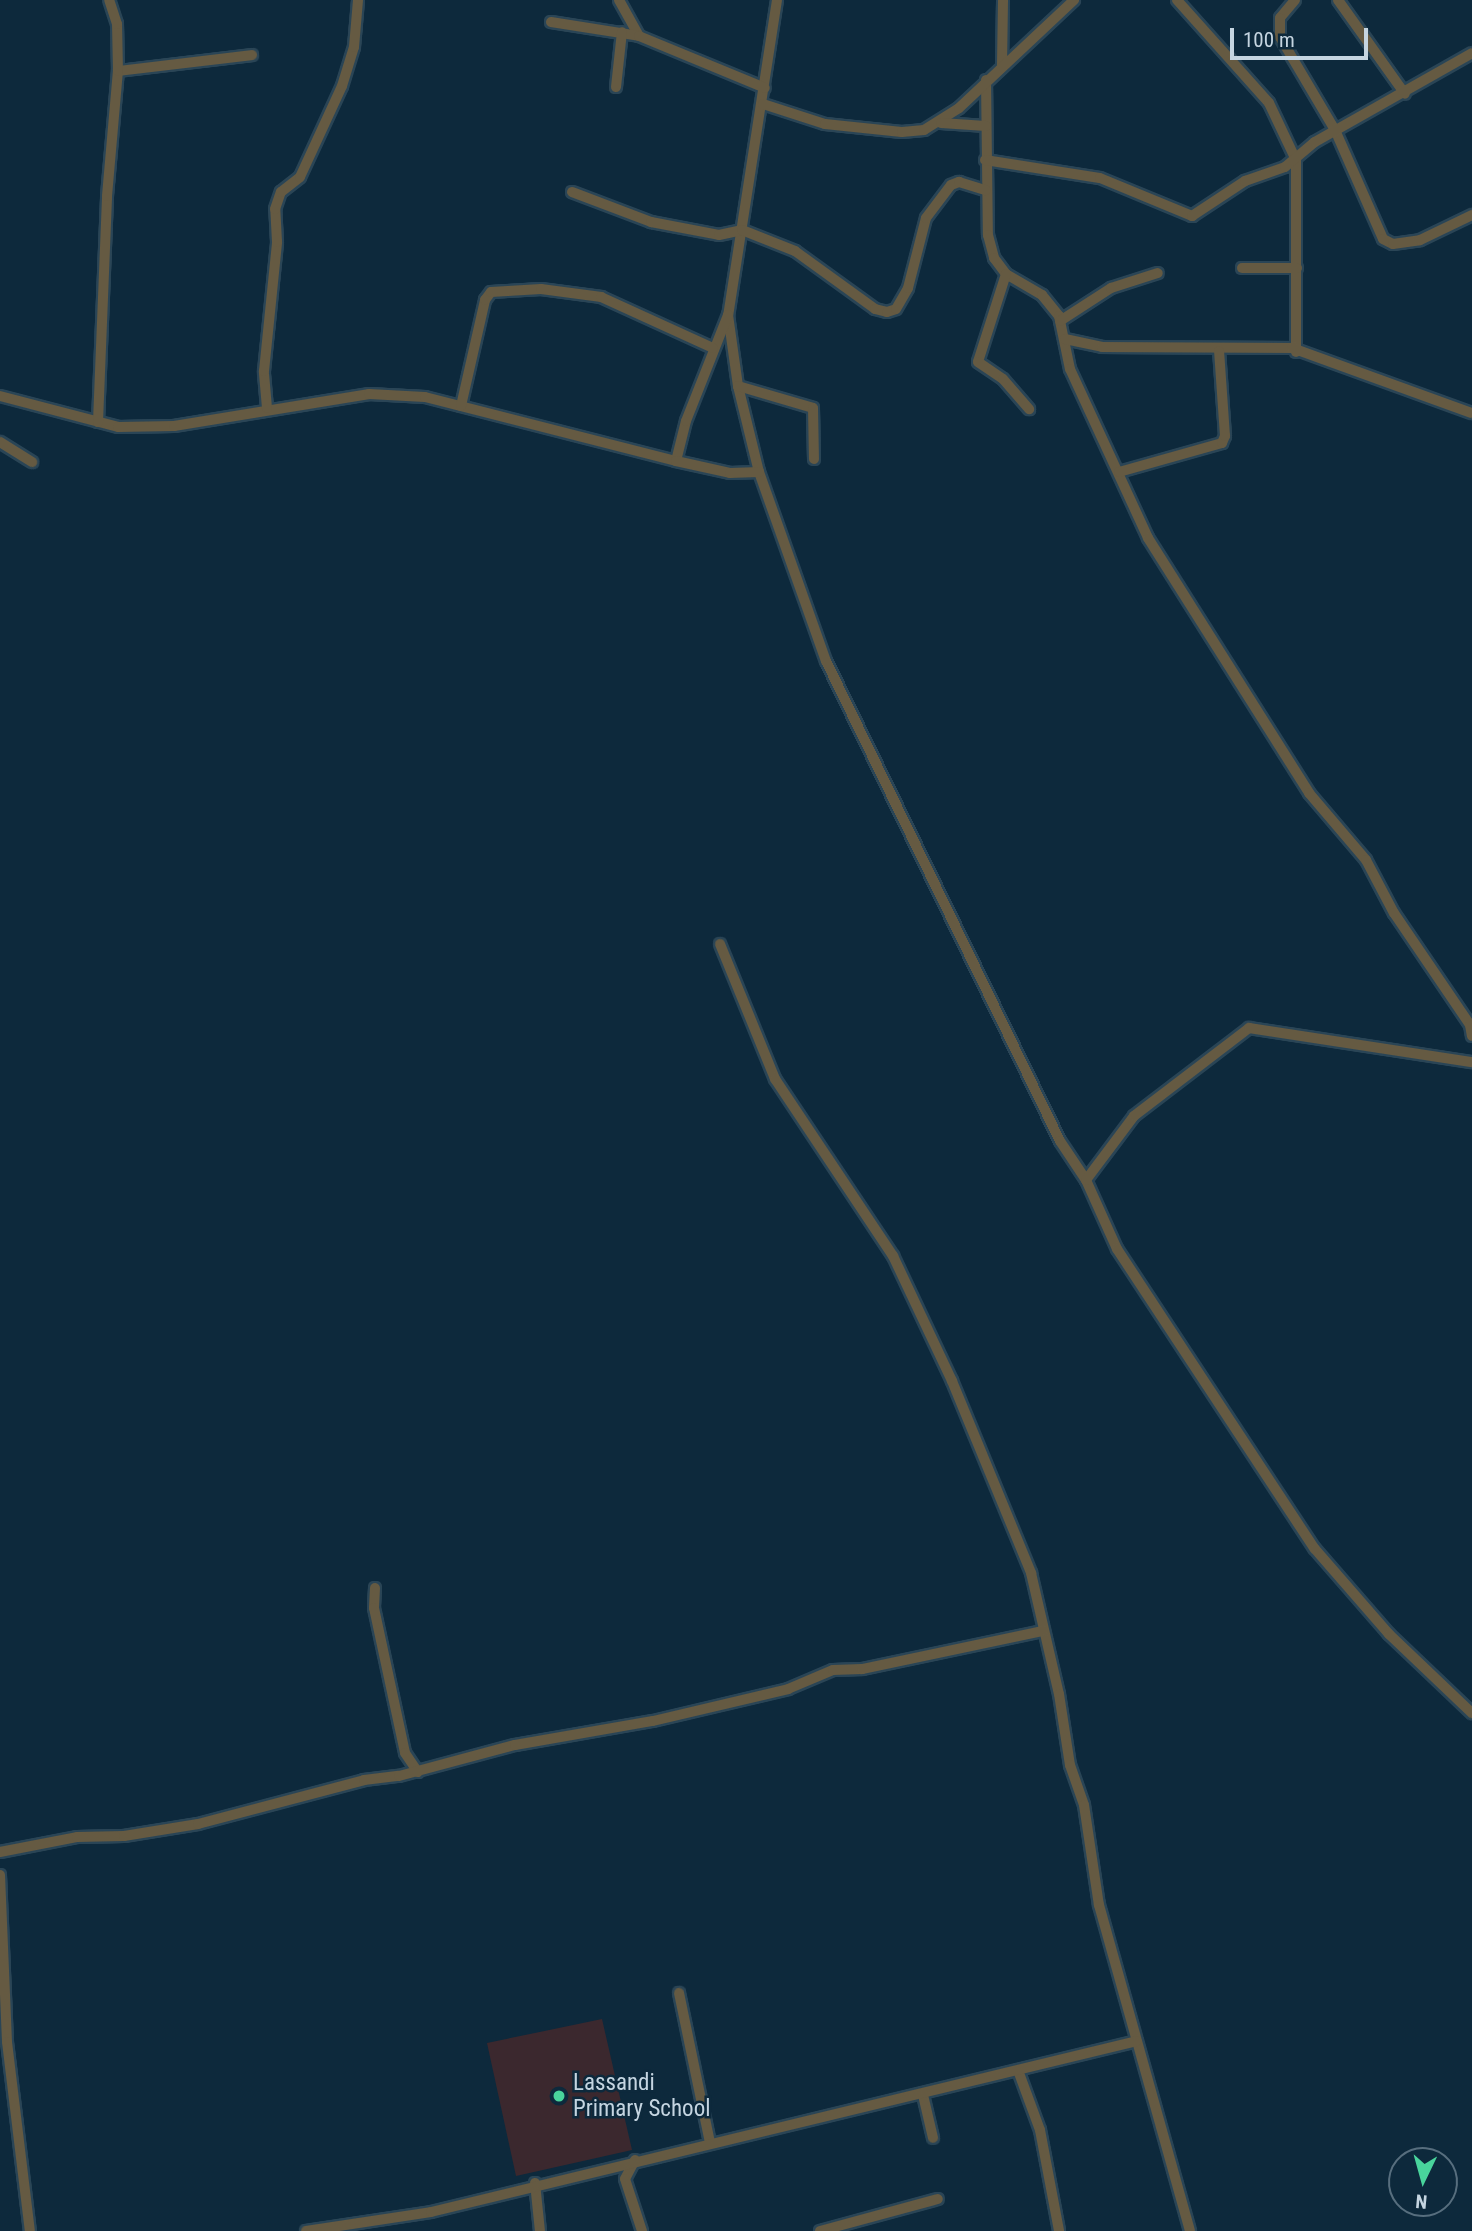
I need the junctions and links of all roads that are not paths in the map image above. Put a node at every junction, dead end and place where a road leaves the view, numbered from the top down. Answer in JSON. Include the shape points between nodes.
{"nodes":[{"id":1,"x":109,"y":0,"type":"edge"},
{"id":2,"x":358,"y":0,"type":"edge"},
{"id":3,"x":619,"y":0,"type":"edge"},
{"id":4,"x":777,"y":0,"type":"edge"},
{"id":5,"x":1003,"y":0,"type":"edge"},
{"id":6,"x":1074,"y":0,"type":"edge"},
{"id":7,"x":1177,"y":0,"type":"edge"},
{"id":8,"x":1295,"y":0,"type":"edge"},
{"id":9,"x":1338,"y":0,"type":"edge"},
{"id":10,"x":551,"y":22,"type":"dead end"},
{"id":11,"x":622,"y":32,"type":"junction"},
{"id":12,"x":639,"y":36,"type":"junction"},
{"id":13,"x":1472,"y":53,"type":"edge"},
{"id":14,"x":252,"y":55,"type":"dead end"},
{"id":15,"x":1002,"y":65,"type":"junction"},
{"id":16,"x":118,"y":71,"type":"junction"},
{"id":17,"x":986,"y":80,"type":"junction"},
{"id":18,"x":616,"y":87,"type":"dead end"},
{"id":19,"x":765,"y":88,"type":"junction"},
{"id":20,"x":1405,"y":94,"type":"junction"},
{"id":21,"x":763,"y":104,"type":"junction"},
{"id":22,"x":941,"y":123,"type":"junction"},
{"id":23,"x":986,"y":126,"type":"junction"},
{"id":24,"x":1335,"y":130,"type":"junction"},
{"id":25,"x":985,"y":160,"type":"junction"},
{"id":26,"x":1296,"y":160,"type":"junction"},
{"id":27,"x":986,"y":190,"type":"junction"},
{"id":28,"x":572,"y":192,"type":"dead end"},
{"id":29,"x":1472,"y":215,"type":"edge"},
{"id":30,"x":742,"y":230,"type":"junction"},
{"id":31,"x":1242,"y":268,"type":"dead end"},
{"id":32,"x":1297,"y":268,"type":"junction"},
{"id":33,"x":1158,"y":273,"type":"dead end"},
{"id":34,"x":1006,"y":274,"type":"junction"},
{"id":35,"x":728,"y":315,"type":"junction"},
{"id":36,"x":1060,"y":321,"type":"junction"},
{"id":37,"x":1065,"y":339,"type":"junction"},
{"id":38,"x":713,"y":348,"type":"junction"},
{"id":39,"x":1219,"y":351,"type":"junction"},
{"id":40,"x":1296,"y":352,"type":"junction"},
{"id":41,"x":738,"y":386,"type":"junction"},
{"id":42,"x":0,"y":396,"type":"edge"},
{"id":43,"x":461,"y":406,"type":"junction"},
{"id":44,"x":267,"y":408,"type":"junction"},
{"id":45,"x":1029,"y":409,"type":"dead end"},
{"id":46,"x":1472,"y":413,"type":"edge"},
{"id":47,"x":98,"y":422,"type":"junction"},
{"id":48,"x":0,"y":442,"type":"edge"},
{"id":49,"x":814,"y":459,"type":"dead end"},
{"id":50,"x":676,"y":461,"type":"junction"},
{"id":51,"x":32,"y":462,"type":"dead end"},
{"id":52,"x":759,"y":472,"type":"junction"},
{"id":53,"x":1119,"y":472,"type":"junction"},
{"id":54,"x":720,"y":944,"type":"dead end"},
{"id":55,"x":1472,"y":1036,"type":"edge"},
{"id":56,"x":1472,"y":1062,"type":"edge"},
{"id":57,"x":1086,"y":1180,"type":"junction"},
{"id":58,"x":374,"y":1588,"type":"dead end"},
{"id":59,"x":1043,"y":1631,"type":"junction"},
{"id":60,"x":1472,"y":1713,"type":"edge"},
{"id":61,"x":418,"y":1772,"type":"junction"},
{"id":62,"x":0,"y":1852,"type":"edge"},
{"id":63,"x":0,"y":1875,"type":"edge"},
{"id":64,"x":679,"y":1993,"type":"dead end"},
{"id":65,"x":1137,"y":2041,"type":"junction"},
{"id":66,"x":1019,"y":2073,"type":"junction"},
{"id":67,"x":923,"y":2095,"type":"junction"},
{"id":68,"x":933,"y":2138,"type":"dead end"},
{"id":69,"x":710,"y":2143,"type":"junction"},
{"id":70,"x":635,"y":2160,"type":"junction"},
{"id":71,"x":600,"y":2168,"type":"junction"},
{"id":72,"x":625,"y":2179,"type":"junction"},
{"id":73,"x":535,"y":2183,"type":"junction"},
{"id":74,"x":938,"y":2199,"type":"dead end"},
{"id":75,"x":30,"y":2231,"type":"edge"},
{"id":76,"x":306,"y":2231,"type":"edge"},
{"id":77,"x":541,"y":2231,"type":"edge"},
{"id":78,"x":642,"y":2231,"type":"edge"},
{"id":79,"x":820,"y":2231,"type":"edge"},
{"id":80,"x":1059,"y":2231,"type":"edge"},
{"id":81,"x":1191,"y":2231,"type":"edge"}],
"edges":[{"from":1,"to":16,"type":"street","via":[[117,24]]},
{"from":2,"to":44,"type":"street","via":[[354,47],[342,86],[300,177],[281,192],[275,209],[277,242],[264,372]]},
{"from":3,"to":12,"type":"street"},
{"from":4,"to":19,"type":"street"},
{"from":5,"to":15,"type":"street"},
{"from":6,"to":15,"type":"street"},
{"from":7,"to":26,"type":"street","via":[[1269,103]]},
{"from":8,"to":24,"type":"street","via":[[1280,18],[1280,37]]},
{"from":9,"to":20,"type":"street"},
{"from":10,"to":11,"type":"street"},
{"from":11,"to":12,"type":"street"},
{"from":11,"to":18,"type":"street"},
{"from":12,"to":19,"type":"street"},
{"from":13,"to":20,"type":"street"},
{"from":14,"to":16,"type":"street"},
{"from":15,"to":17,"type":"street"},
{"from":16,"to":47,"type":"street","via":[[107,196]]},
{"from":17,"to":22,"type":"street"},
{"from":17,"to":23,"type":"street"},
{"from":19,"to":21,"type":"street"},
{"from":20,"to":24,"type":"street"},
{"from":21,"to":22,"type":"street","via":[[825,124],[902,132]]},
{"from":21,"to":30,"type":"street"},
{"from":22,"to":23,"type":"street"},
{"from":23,"to":25,"type":"street"},
{"from":24,"to":26,"type":"street"},
{"from":24,"to":29,"type":"street","via":[[1388,243],[1420,240]]},
{"from":25,"to":26,"type":"street","via":[[1100,178],[1192,216],[1245,181]]},
{"from":25,"to":27,"type":"street"},
{"from":26,"to":32,"type":"street"},
{"from":27,"to":30,"type":"street","via":[[959,182],[951,185],[926,218],[908,288],[896,309],[887,312],[875,309],[795,251]]},
{"from":27,"to":34,"type":"street","via":[[988,234],[994,258]]},
{"from":28,"to":30,"type":"street","via":[[651,222],[719,235]]},
{"from":30,"to":35,"type":"street"},
{"from":31,"to":32,"type":"street"},
{"from":32,"to":40,"type":"street"},
{"from":33,"to":36,"type":"street","via":[[1111,288]]},
{"from":34,"to":36,"type":"street","via":[[1042,295]]},
{"from":34,"to":45,"type":"street","via":[[978,362],[1003,379]]},
{"from":35,"to":38,"type":"street"},
{"from":35,"to":41,"type":"street"},
{"from":36,"to":37,"type":"street"},
{"from":37,"to":39,"type":"street","via":[[1102,347]]},
{"from":37,"to":53,"type":"street","via":[[1070,369]]},
{"from":38,"to":43,"type":"street","via":[[601,297],[541,289],[491,292],[485,300]]},
{"from":38,"to":50,"type":"street"},
{"from":39,"to":40,"type":"street","via":[[1292,348]]},
{"from":39,"to":53,"type":"street","via":[[1222,443]]},
{"from":40,"to":46,"type":"street"},
{"from":41,"to":49,"type":"street","via":[[813,408]]},
{"from":41,"to":52,"type":"street"},
{"from":42,"to":47,"type":"street"},
{"from":43,"to":44,"type":"street","via":[[425,397],[369,394]]},
{"from":43,"to":50,"type":"street"},
{"from":44,"to":47,"type":"street","via":[[174,426],[118,428]]},
{"from":48,"to":51,"type":"street"},
{"from":50,"to":52,"type":"street","via":[[730,473]]},
{"from":52,"to":57,"type":"street","via":[[826,661],[1060,1142]]},
{"from":53,"to":55,"type":"street","via":[[1147,538],[1309,793],[1366,860],[1394,913],[1470,1025]]},
{"from":54,"to":59,"type":"street","via":[[775,1079],[893,1256],[952,1381],[1031,1573]]},
{"from":56,"to":57,"type":"street","via":[[1249,1028],[1134,1116]]},
{"from":57,"to":60,"type":"street","via":[[1118,1249],[1285,1508],[1344,1587]]},
{"from":58,"to":61,"type":"street","via":[[374,1608],[405,1753]]},
{"from":59,"to":61,"type":"street","via":[[862,1669],[833,1670],[788,1689],[653,1721],[515,1745]]},
{"from":59,"to":65,"type":"street","via":[[1070,1765],[1084,1805],[1099,1905]]},
{"from":61,"to":62,"type":"street","via":[[364,1780],[198,1824],[124,1836],[77,1837]]},
{"from":63,"to":75,"type":"street","via":[[6,2042]]},
{"from":64,"to":69,"type":"street"},
{"from":65,"to":66,"type":"street"},
{"from":65,"to":81,"type":"street"},
{"from":66,"to":67,"type":"street"},
{"from":66,"to":80,"type":"street","via":[[1040,2130]]},
{"from":67,"to":68,"type":"street"},
{"from":67,"to":69,"type":"street"},
{"from":69,"to":70,"type":"street"},
{"from":70,"to":71,"type":"street"},
{"from":70,"to":72,"type":"street"},
{"from":71,"to":72,"type":"street"},
{"from":71,"to":73,"type":"street"},
{"from":72,"to":78,"type":"street"},
{"from":73,"to":76,"type":"street","via":[[430,2212]]},
{"from":73,"to":77,"type":"street"},
{"from":74,"to":79,"type":"street"}]}
